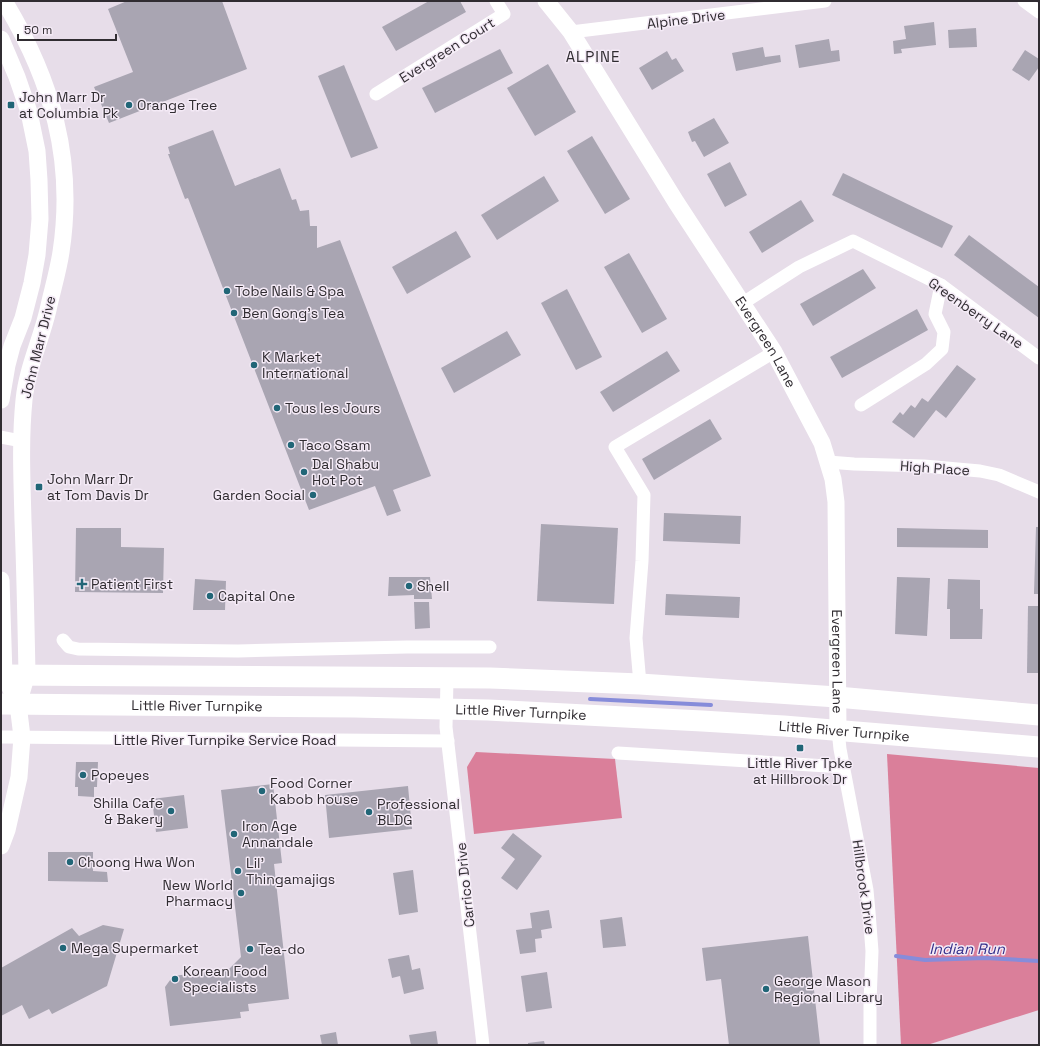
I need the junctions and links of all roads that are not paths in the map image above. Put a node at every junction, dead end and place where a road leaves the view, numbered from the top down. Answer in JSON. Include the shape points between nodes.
{"nodes":[{"id":1,"x":4,"y":1,"type":"edge"},
{"id":2,"x":496,"y":1,"type":"edge"},
{"id":3,"x":546,"y":1,"type":"edge"},
{"id":4,"x":825,"y":1,"type":"edge"},
{"id":5,"x":1024,"y":1,"type":"edge"},
{"id":6,"x":1039,"y":12,"type":"edge"},
{"id":7,"x":571,"y":32,"type":"junction"},
{"id":8,"x":1,"y":39,"type":"edge"},
{"id":9,"x":376,"y":94,"type":"dead end"},
{"id":10,"x":941,"y":285,"type":"junction"},
{"id":11,"x":743,"y":303,"type":"junction"},
{"id":12,"x":774,"y":352,"type":"junction"},
{"id":13,"x":1039,"y":358,"type":"edge"},
{"id":14,"x":1,"y":400,"type":"edge"},
{"id":15,"x":861,"y":405,"type":"dead end"},
{"id":16,"x":1,"y":437,"type":"edge"},
{"id":17,"x":21,"y":441,"type":"junction"},
{"id":18,"x":828,"y":462,"type":"junction"},
{"id":19,"x":1039,"y":492,"type":"edge"},
{"id":20,"x":1,"y":580,"type":"edge"},
{"id":21,"x":63,"y":640,"type":"dead end"},
{"id":22,"x":490,"y":648,"type":"dead end"},
{"id":23,"x":27,"y":674,"type":"junction"},
{"id":24,"x":3,"y":675,"type":"edge"},
{"id":25,"x":447,"y":678,"type":"junction"},
{"id":26,"x":640,"y":684,"type":"junction"},
{"id":27,"x":837,"y":697,"type":"junction"},
{"id":28,"x":10,"y":704,"type":"edge"},
{"id":29,"x":446,"y":709,"type":"junction"},
{"id":30,"x":1039,"y":715,"type":"edge"},
{"id":31,"x":838,"y":730,"type":"junction"},
{"id":32,"x":1,"y":737,"type":"edge"},
{"id":33,"x":22,"y":737,"type":"junction"},
{"id":34,"x":448,"y":741,"type":"junction"},
{"id":35,"x":1039,"y":747,"type":"edge"},
{"id":36,"x":618,"y":753,"type":"dead end"},
{"id":37,"x":843,"y":767,"type":"junction"},
{"id":38,"x":1,"y":846,"type":"edge"},
{"id":39,"x":483,"y":1045,"type":"edge"},
{"id":40,"x":870,"y":1045,"type":"edge"}],
"edges":[{"from":1,"to":17,"type":"street","name":"John Marr Drive","via":[[29,47],[47,90],[63,156],[65,181],[61,253],[47,315],[30,370],[24,399]]},
{"from":2,"to":9,"type":"street","name":"Evergreen Court","via":[[504,14]]},
{"from":3,"to":7,"type":"street","name":"Evergreen Lane"},
{"from":4,"to":7,"type":"street","name":"Alpine Drive"},
{"from":5,"to":6,"type":"street"},
{"from":7,"to":11,"type":"street","name":"Evergreen Lane","via":[[676,202]]},
{"from":8,"to":14,"type":"street","name":"John Marr Drive","via":[[29,112],[37,151],[40,219],[32,283],[23,318],[12,346]]},
{"from":10,"to":11,"type":"street","name":"Greenberry Lane","via":[[853,241],[799,267]]},
{"from":10,"to":13,"type":"street","name":"Greenberry Lane"},
{"from":10,"to":15,"type":"street","via":[[935,314],[944,332],[942,349],[926,364]]},
{"from":11,"to":12,"type":"street","name":"Evergreen Lane"},
{"from":12,"to":18,"type":"street","name":"Evergreen Lane","via":[[812,422]]},
{"from":12,"to":26,"type":"street","via":[[615,447],[644,495],[636,638]]},
{"from":16,"to":17,"type":"street"},
{"from":17,"to":23,"type":"street","name":"John Marr Drive"},
{"from":18,"to":19,"type":"street","name":"High Place","via":[[980,471],[999,475]]},
{"from":18,"to":27,"type":"street","name":"Evergreen Lane","via":[[836,502]]},
{"from":20,"to":24,"type":"street","name":"John Marr Drive"},
{"from":21,"to":22,"type":"street","via":[[73,648],[101,649],[238,651]]},
{"from":23,"to":24,"type":"main road"},
{"from":23,"to":25,"type":"main road"},
{"from":23,"to":28,"type":"street","name":"John Marr Drive"},
{"from":24,"to":28,"type":"street","name":"John Marr Drive"},
{"from":25,"to":26,"type":"main road"},
{"from":25,"to":29,"type":"street","name":"Carrico Drive"},
{"from":26,"to":27,"type":"main road"},
{"from":27,"to":30,"type":"main road"},
{"from":27,"to":31,"type":"street","name":"Evergreen Lane"},
{"from":28,"to":29,"type":"main road","name":"Little River Turnpike"},
{"from":28,"to":33,"type":"street","name":"John Marr Drive"},
{"from":29,"to":31,"type":"main road","name":"Little River Turnpike","via":[[702,720]]},
{"from":29,"to":34,"type":"street","name":"Carrico Drive"},
{"from":31,"to":35,"type":"main road","name":"Little River Turnpike"},
{"from":31,"to":37,"type":"street","name":"Hillbrook Drive"},
{"from":32,"to":33,"type":"street","name":"Little River Turnpike Service Road"},
{"from":33,"to":34,"type":"street","name":"Little River Turnpike Service Road"},
{"from":33,"to":38,"type":"street","name":"John Marr Drive","via":[[19,777],[9,824]]},
{"from":34,"to":39,"type":"street","name":"Carrico Drive"},
{"from":36,"to":37,"type":"street"},
{"from":37,"to":40,"type":"street","name":"Hillbrook Drive","via":[[867,890],[872,951]]}]}
